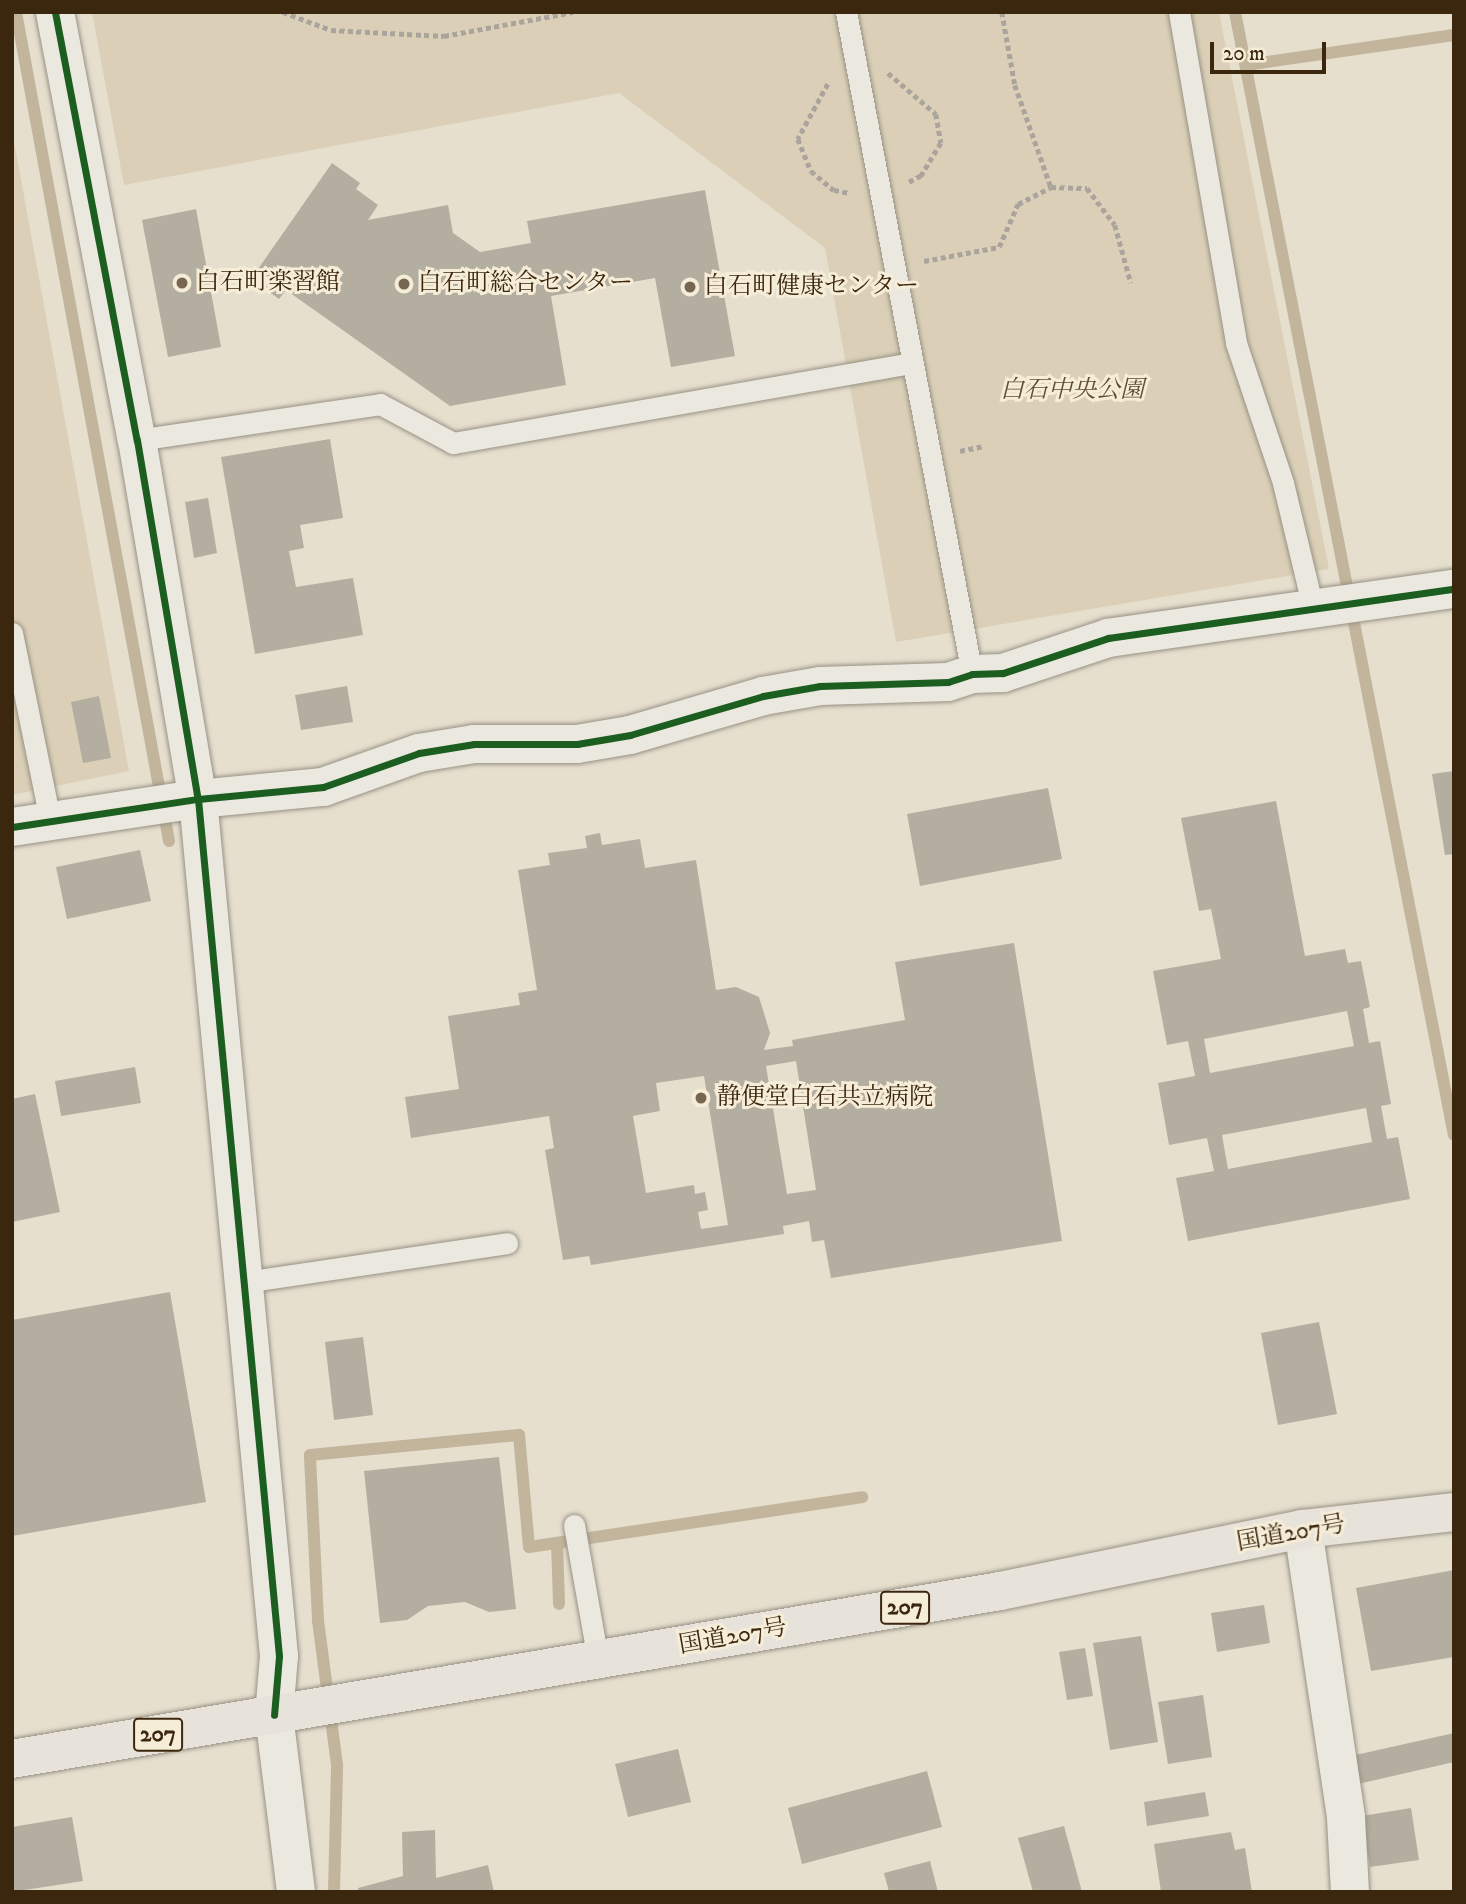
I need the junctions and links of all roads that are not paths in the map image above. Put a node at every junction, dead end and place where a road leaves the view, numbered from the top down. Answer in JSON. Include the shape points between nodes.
{"nodes":[{"id":1,"x":55,"y":12,"type":"edge"},
{"id":2,"x":846,"y":12,"type":"edge"},
{"id":3,"x":1179,"y":12,"type":"edge"},
{"id":4,"x":911,"y":363,"type":"junction"},
{"id":5,"x":137,"y":440,"type":"junction"},
{"id":6,"x":1454,"y":589,"type":"edge"},
{"id":7,"x":1314,"y":612,"type":"junction"},
{"id":8,"x":12,"y":633,"type":"edge"},
{"id":9,"x":972,"y":674,"type":"junction"},
{"id":10,"x":176,"y":803,"type":"junction"},
{"id":11,"x":50,"y":820,"type":"junction"},
{"id":12,"x":12,"y":827,"type":"edge"},
{"id":13,"x":507,"y":1242,"type":"dead end"},
{"id":14,"x":244,"y":1282,"type":"junction"},
{"id":15,"x":1454,"y":1512,"type":"edge"},
{"id":16,"x":574,"y":1525,"type":"dead end"},
{"id":17,"x":1303,"y":1529,"type":"junction"},
{"id":18,"x":598,"y":1660,"type":"junction"},
{"id":19,"x":289,"y":1713,"type":"junction"},
{"id":20,"x":12,"y":1759,"type":"edge"},
{"id":21,"x":296,"y":1892,"type":"edge"},
{"id":22,"x":1350,"y":1892,"type":"edge"}],
"edges":[{"from":1,"to":5,"type":"street"},
{"from":2,"to":4,"type":"lane"},
{"from":3,"to":7,"type":"lane","via":[[1236,343],[1283,483]]},
{"from":4,"to":5,"type":"lane","via":[[453,443],[380,404]]},
{"from":4,"to":9,"type":"lane"},
{"from":5,"to":10,"type":"street"},
{"from":6,"to":7,"type":"street"},
{"from":7,"to":9,"type":"street","via":[[1108,638],[1003,673]]},
{"from":8,"to":11,"type":"lane"},
{"from":9,"to":10,"type":"street","via":[[948,682],[820,686],[763,696],[630,735],[576,744],[474,744],[419,753],[323,787]]},
{"from":10,"to":11,"type":"street"},
{"from":10,"to":14,"type":"street"},
{"from":11,"to":12,"type":"street"},
{"from":13,"to":14,"type":"lane"},
{"from":14,"to":19,"type":"street","via":[[279,1656]]},
{"from":15,"to":17,"type":"highway","name":"国道207号","number":"207"},
{"from":16,"to":18,"type":"lane"},
{"from":17,"to":18,"type":"highway","name":"国道207号","number":"207","via":[[1000,1591]]},
{"from":17,"to":22,"type":"street","via":[[1346,1818]]},
{"from":18,"to":19,"type":"highway","name":"国道207号","number":"207"},
{"from":19,"to":20,"type":"highway","name":"国道207号","number":"207"},
{"from":19,"to":21,"type":"street"}]}
